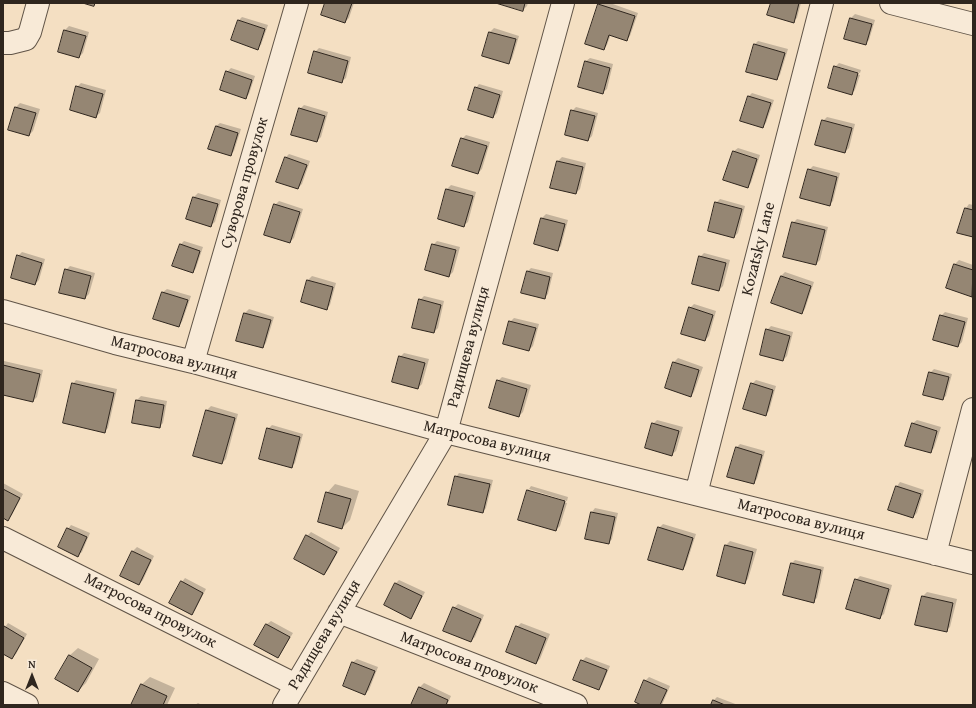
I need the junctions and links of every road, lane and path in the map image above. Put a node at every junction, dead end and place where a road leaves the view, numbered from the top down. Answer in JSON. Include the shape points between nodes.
{"nodes":[{"id":1,"x":38,"y":3,"type":"edge"},
{"id":2,"x":297,"y":3,"type":"edge"},
{"id":3,"x":563,"y":3,"type":"edge"},
{"id":4,"x":822,"y":3,"type":"edge"},
{"id":5,"x":891,"y":3,"type":"edge"},
{"id":6,"x":973,"y":24,"type":"edge"},
{"id":7,"x":3,"y":43,"type":"edge"},
{"id":8,"x":3,"y":311,"type":"edge"},
{"id":9,"x":193,"y":362,"type":"junction"},
{"id":10,"x":973,"y":409,"type":"edge"},
{"id":11,"x":446,"y":432,"type":"junction"},
{"id":12,"x":696,"y":494,"type":"junction"},
{"id":13,"x":3,"y":538,"type":"edge"},
{"id":14,"x":935,"y":554,"type":"junction"},
{"id":15,"x":973,"y":563,"type":"edge"},
{"id":16,"x":339,"y":612,"type":"junction"},
{"id":17,"x":296,"y":685,"type":"junction"},
{"id":18,"x":3,"y":693,"type":"edge"},
{"id":19,"x":27,"y":705,"type":"edge"},
{"id":20,"x":284,"y":705,"type":"edge"},
{"id":21,"x":576,"y":705,"type":"edge"}],
"edges":[{"from":1,"to":7,"type":"street","via":[[26,39]]},
{"from":2,"to":9,"type":"street","name":"Суворова провулок"},
{"from":3,"to":11,"type":"street","name":"Радищева вулиця"},
{"from":4,"to":12,"type":"street","name":"Kozatsky Lane"},
{"from":5,"to":6,"type":"street"},
{"from":8,"to":9,"type":"street","name":"Матросова вулиця"},
{"from":9,"to":11,"type":"street","name":"Матросова вулиця"},
{"from":10,"to":14,"type":"street"},
{"from":11,"to":12,"type":"street","name":"Матросова вулиця"},
{"from":11,"to":16,"type":"street","name":"Радищева вулиця"},
{"from":12,"to":14,"type":"street","name":"Матросова вулиця"},
{"from":13,"to":17,"type":"street","name":"Матросова провулок"},
{"from":14,"to":15,"type":"street","name":"Матросова вулиця"},
{"from":16,"to":17,"type":"street","name":"Радищева вулиця"},
{"from":16,"to":21,"type":"street","name":"Матросова провулок"},
{"from":17,"to":20,"type":"street","name":"Радищева вулиця"},
{"from":18,"to":19,"type":"street"}]}
